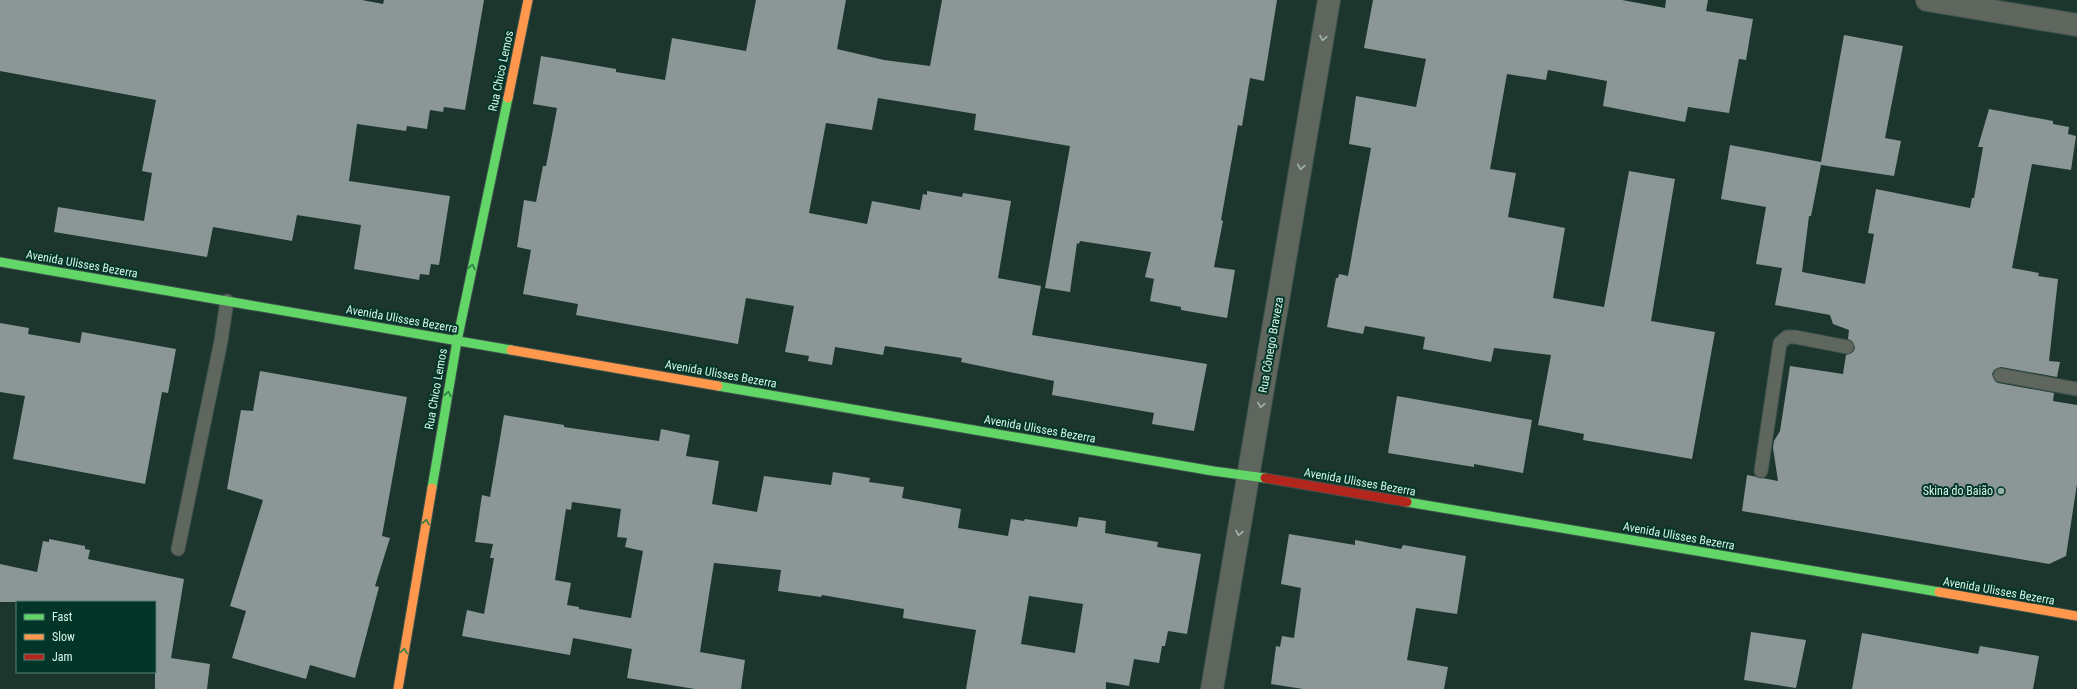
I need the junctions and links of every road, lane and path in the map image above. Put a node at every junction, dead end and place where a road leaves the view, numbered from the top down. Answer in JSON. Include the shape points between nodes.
{"nodes":[{"id":1,"x":528,"y":0,"type":"edge"},
{"id":2,"x":1329,"y":0,"type":"edge"},
{"id":3,"x":1927,"y":0,"type":"edge"},
{"id":4,"x":2077,"y":25,"type":"edge"},
{"id":5,"x":0,"y":262,"type":"edge"},
{"id":6,"x":227,"y":301,"type":"junction"},
{"id":7,"x":457,"y":341,"type":"junction"},
{"id":8,"x":1847,"y":346,"type":"dead end"},
{"id":9,"x":2000,"y":375,"type":"dead end"},
{"id":10,"x":2077,"y":389,"type":"edge"},
{"id":11,"x":1762,"y":471,"type":"dead end"},
{"id":12,"x":1249,"y":475,"type":"junction"},
{"id":13,"x":178,"y":549,"type":"dead end"},
{"id":14,"x":2077,"y":616,"type":"edge"},
{"id":15,"x":398,"y":689,"type":"edge"},
{"id":16,"x":1212,"y":689,"type":"edge"}],
"edges":[{"from":7,"to":1,"type":"street","name":"Rua Chico Lemos","one_way":true},
{"from":2,"to":12,"type":"street","name":"Rua Cônego Braveza","one_way":true},
{"from":3,"to":4,"type":"street"},
{"from":5,"to":6,"type":"street","name":"Avenida Ulisses Bezerra"},
{"from":6,"to":7,"type":"street","name":"Avenida Ulisses Bezerra"},
{"from":6,"to":13,"type":"lane","via":[[221,342]]},
{"from":7,"to":12,"type":"street","name":"Avenida Ulisses Bezerra","via":[[1205,470]]},
{"from":15,"to":7,"type":"street","name":"Rua Chico Lemos","one_way":true},
{"from":8,"to":11,"type":"lane","via":[[1795,337],[1787,337],[1780,343]]},
{"from":9,"to":10,"type":"lane"},
{"from":12,"to":14,"type":"street","name":"Avenida Ulisses Bezerra"},
{"from":12,"to":16,"type":"street","name":"Rua Cônego Braveza","one_way":true}]}
